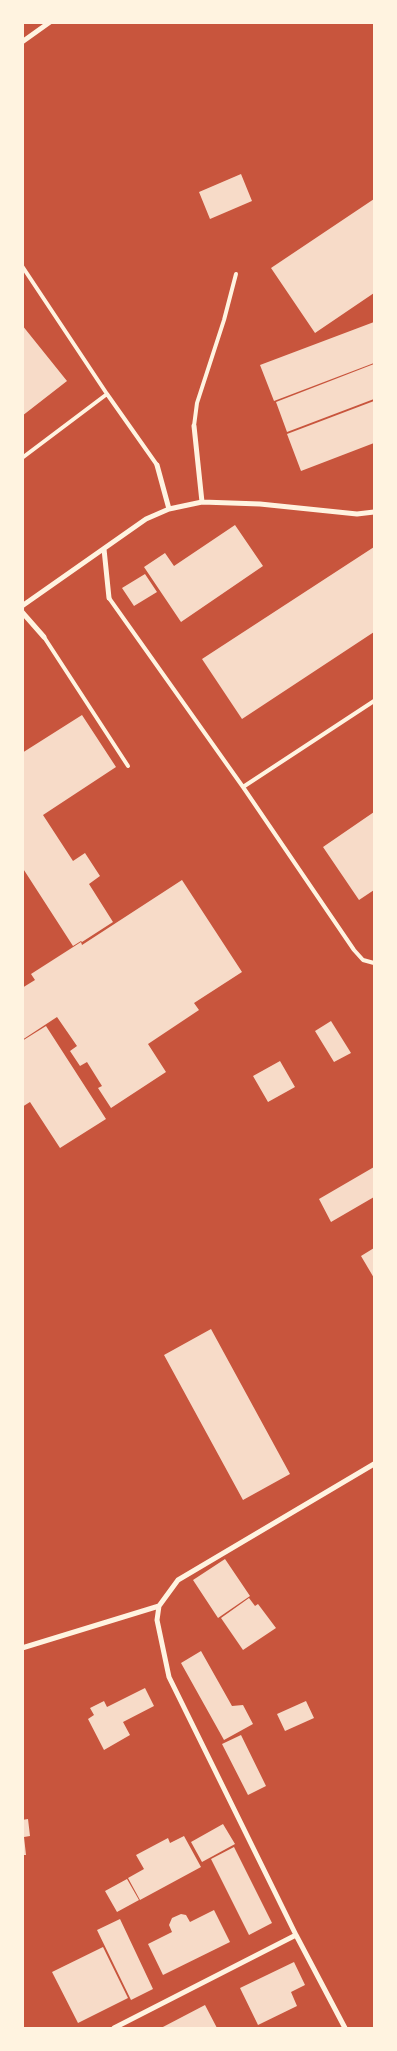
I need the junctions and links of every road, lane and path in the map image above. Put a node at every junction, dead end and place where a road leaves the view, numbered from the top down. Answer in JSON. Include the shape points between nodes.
{"nodes":[{"id":1,"x":50,"y":22,"type":"edge"},
{"id":2,"x":22,"y":42,"type":"edge"},
{"id":3,"x":22,"y":266,"type":"edge"},
{"id":4,"x":236,"y":274,"type":"dead end"},
{"id":5,"x":107,"y":394,"type":"junction"},
{"id":6,"x":194,"y":426,"type":"joint"},
{"id":7,"x":22,"y":458,"type":"edge"},
{"id":8,"x":157,"y":465,"type":"joint"},
{"id":9,"x":202,"y":502,"type":"junction"},
{"id":10,"x":169,"y":509,"type":"junction"},
{"id":11,"x":374,"y":512,"type":"edge"},
{"id":12,"x":104,"y":549,"type":"junction"},
{"id":13,"x":109,"y":598,"type":"joint"},
{"id":14,"x":22,"y":606,"type":"edge"},
{"id":15,"x":22,"y":612,"type":"edge"},
{"id":16,"x":44,"y":638,"type":"joint"},
{"id":17,"x":374,"y":701,"type":"edge"},
{"id":18,"x":128,"y":766,"type":"dead end"},
{"id":19,"x":243,"y":788,"type":"junction"},
{"id":20,"x":374,"y":963,"type":"edge"},
{"id":21,"x":374,"y":1464,"type":"edge"},
{"id":22,"x":159,"y":1606,"type":"junction"},
{"id":23,"x":22,"y":1648,"type":"edge"},
{"id":24,"x":296,"y":1935,"type":"junction"},
{"id":25,"x":114,"y":2028,"type":"edge"},
{"id":26,"x":345,"y":2028,"type":"edge"}],
"edges":[{"from":1,"to":2,"type":"street"},
{"from":3,"to":5,"type":"lane"},
{"from":4,"to":6,"type":"lane","via":[[197,403]]},
{"from":5,"to":7,"type":"lane"},
{"from":5,"to":8,"type":"lane"},
{"from":6,"to":9,"type":"street"},
{"from":8,"to":10,"type":"street"},
{"from":9,"to":10,"type":"street"},
{"from":9,"to":11,"type":"street","via":[[357,514]]},
{"from":10,"to":12,"type":"street","via":[[146,519]]},
{"from":12,"to":13,"type":"street"},
{"from":12,"to":14,"type":"street"},
{"from":13,"to":19,"type":"lane"},
{"from":15,"to":16,"type":"street"},
{"from":16,"to":18,"type":"lane"},
{"from":17,"to":19,"type":"lane"},
{"from":19,"to":20,"type":"lane","via":[[354,950],[363,960]]},
{"from":21,"to":22,"type":"street","via":[[178,1580]]},
{"from":22,"to":23,"type":"street"},
{"from":22,"to":24,"type":"street","via":[[157,1620],[169,1677]]},
{"from":24,"to":25,"type":"street"},
{"from":24,"to":26,"type":"street"}]}
